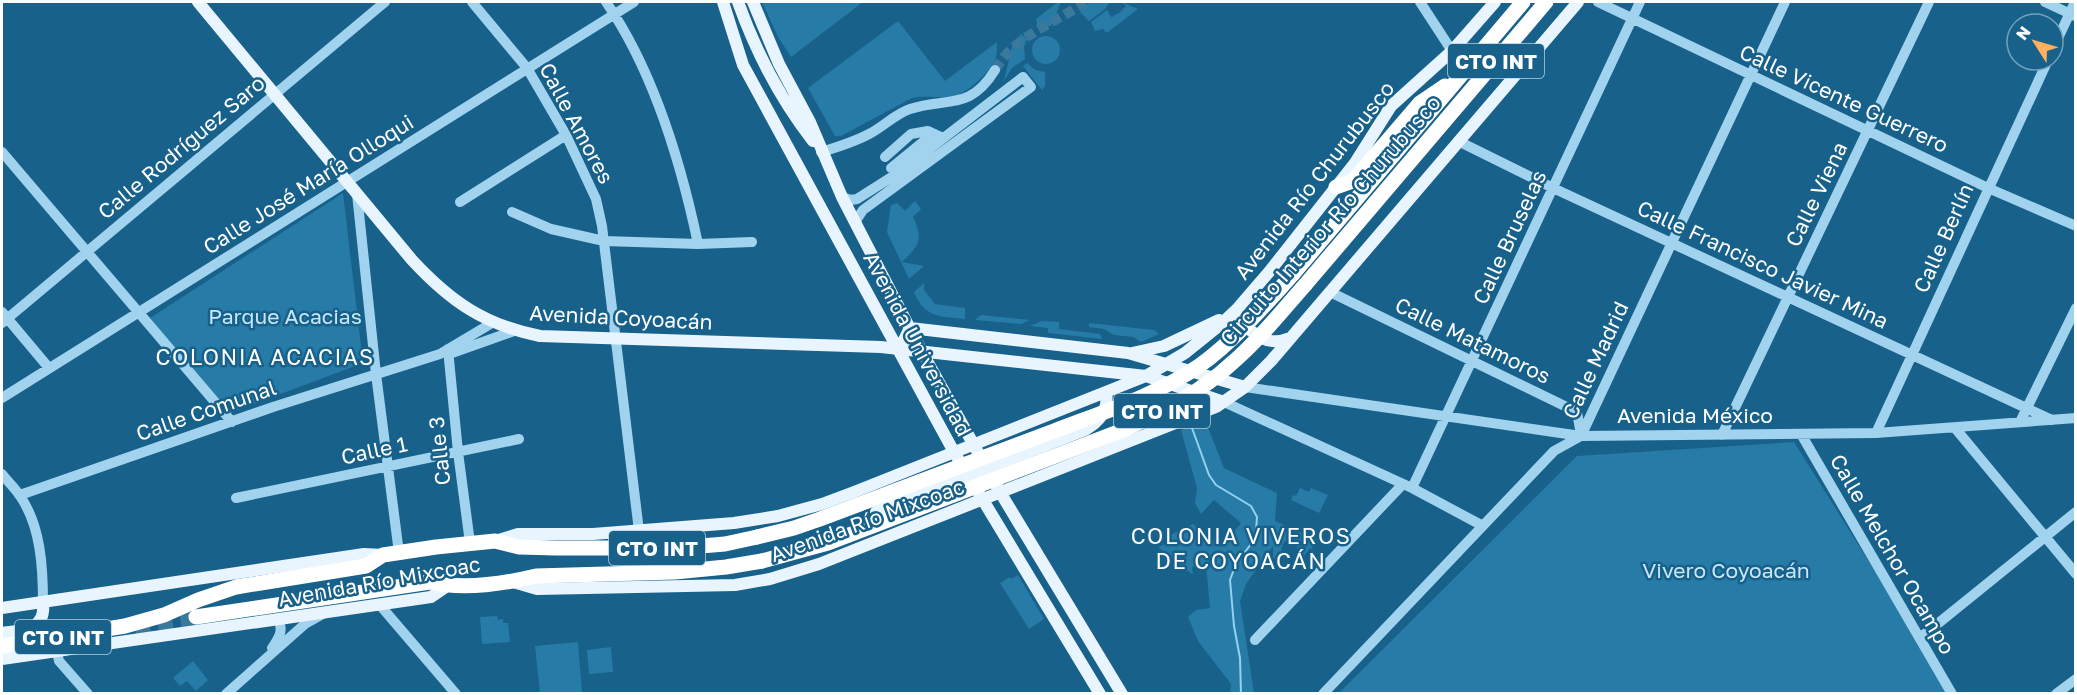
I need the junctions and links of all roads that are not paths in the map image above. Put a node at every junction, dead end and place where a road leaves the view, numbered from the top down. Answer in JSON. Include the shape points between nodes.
{"nodes":[{"id":1,"x":198,"y":2,"type":"edge"},
{"id":2,"x":385,"y":2,"type":"edge"},
{"id":3,"x":472,"y":2,"type":"edge"},
{"id":4,"x":606,"y":2,"type":"edge"},
{"id":5,"x":634,"y":2,"type":"edge"},
{"id":6,"x":723,"y":2,"type":"edge"},
{"id":7,"x":738,"y":2,"type":"edge"},
{"id":8,"x":753,"y":2,"type":"edge"},
{"id":9,"x":1420,"y":2,"type":"edge"},
{"id":10,"x":1495,"y":2,"type":"edge"},
{"id":11,"x":1523,"y":2,"type":"edge"},
{"id":12,"x":1546,"y":2,"type":"edge"},
{"id":13,"x":1578,"y":2,"type":"edge"},
{"id":14,"x":1598,"y":2,"type":"edge"},
{"id":15,"x":1640,"y":2,"type":"edge"},
{"id":16,"x":1785,"y":2,"type":"edge"},
{"id":17,"x":1929,"y":2,"type":"edge"},
{"id":18,"x":2045,"y":2,"type":"edge"},
{"id":19,"x":2075,"y":2,"type":"edge"},
{"id":20,"x":614,"y":14,"type":"junction"},
{"id":21,"x":2073,"y":14,"type":"edge"},
{"id":22,"x":1632,"y":18,"type":"junction"},
{"id":23,"x":2065,"y":28,"type":"edge"},
{"id":24,"x":1452,"y":51,"type":"junction"},
{"id":25,"x":527,"y":68,"type":"junction"},
{"id":26,"x":995,"y":70,"type":"tunnel mouth"},
{"id":27,"x":2042,"y":72,"type":"edge"},
{"id":28,"x":1751,"y":75,"type":"junction"},
{"id":29,"x":1460,"y":76,"type":"junction"},
{"id":30,"x":274,"y":95,"type":"junction"},
{"id":31,"x":1868,"y":130,"type":"junction"},
{"id":32,"x":566,"y":135,"type":"junction"},
{"id":33,"x":940,"y":137,"type":"junction"},
{"id":34,"x":1458,"y":141,"type":"junction"},
{"id":35,"x":2,"y":152,"type":"edge"},
{"id":36,"x":821,"y":152,"type":"junction"},
{"id":37,"x":885,"y":157,"type":"dead end"},
{"id":38,"x":897,"y":173,"type":"junction"},
{"id":39,"x":347,"y":182,"type":"junction"},
{"id":40,"x":1336,"y":187,"type":"junction"},
{"id":41,"x":1553,"y":188,"type":"junction"},
{"id":42,"x":1988,"y":188,"type":"junction"},
{"id":43,"x":357,"y":194,"type":"junction"},
{"id":44,"x":842,"y":197,"type":"junction"},
{"id":45,"x":460,"y":202,"type":"dead end"},
{"id":46,"x":512,"y":212,"type":"dead end"},
{"id":47,"x":855,"y":222,"type":"junction"},
{"id":48,"x":2076,"y":226,"type":"edge"},
{"id":49,"x":604,"y":241,"type":"junction"},
{"id":50,"x":752,"y":242,"type":"dead end"},
{"id":51,"x":1672,"y":243,"type":"junction"},
{"id":52,"x":698,"y":244,"type":"junction"},
{"id":53,"x":86,"y":252,"type":"junction"},
{"id":54,"x":1330,"y":292,"type":"junction"},
{"id":55,"x":1788,"y":297,"type":"junction"},
{"id":56,"x":2076,"y":308,"type":"edge"},
{"id":57,"x":1236,"y":310,"type":"junction"},
{"id":58,"x":138,"y":313,"type":"junction"},
{"id":59,"x":3,"y":318,"type":"edge"},
{"id":60,"x":492,"y":323,"type":"junction"},
{"id":61,"x":910,"y":328,"type":"junction"},
{"id":62,"x":514,"y":331,"type":"junction"},
{"id":63,"x":614,"y":338,"type":"junction"},
{"id":64,"x":1290,"y":338,"type":"junction"},
{"id":65,"x":899,"y":350,"type":"junction"},
{"id":66,"x":446,"y":352,"type":"junction"},
{"id":67,"x":922,"y":352,"type":"junction"},
{"id":68,"x":1128,"y":354,"type":"junction"},
{"id":69,"x":1912,"y":355,"type":"junction"},
{"id":70,"x":1473,"y":362,"type":"junction"},
{"id":71,"x":1168,"y":364,"type":"junction"},
{"id":72,"x":49,"y":368,"type":"junction"},
{"id":73,"x":376,"y":374,"type":"junction"},
{"id":74,"x":1146,"y":376,"type":"junction"},
{"id":75,"x":1245,"y":387,"type":"junction"},
{"id":76,"x":1106,"y":393,"type":"junction"},
{"id":77,"x":2,"y":398,"type":"edge"},
{"id":78,"x":1224,"y":402,"type":"junction"},
{"id":79,"x":2028,"y":407,"type":"junction"},
{"id":80,"x":1447,"y":417,"type":"junction"},
{"id":81,"x":2076,"y":418,"type":"edge"},
{"id":82,"x":2052,"y":420,"type":"junction"},
{"id":83,"x":232,"y":422,"type":"junction"},
{"id":84,"x":2020,"y":422,"type":"junction"},
{"id":85,"x":1955,"y":428,"type":"junction"},
{"id":86,"x":1876,"y":433,"type":"junction"},
{"id":87,"x":1801,"y":434,"type":"junction"},
{"id":88,"x":1722,"y":435,"type":"junction"},
{"id":89,"x":1581,"y":436,"type":"junction"},
{"id":90,"x":519,"y":439,"type":"dead end"},
{"id":91,"x":973,"y":445,"type":"junction"},
{"id":92,"x":458,"y":452,"type":"junction"},
{"id":93,"x":954,"y":452,"type":"junction"},
{"id":94,"x":388,"y":467,"type":"junction"},
{"id":95,"x":977,"y":472,"type":"junction"},
{"id":96,"x":2,"y":474,"type":"edge"},
{"id":97,"x":1407,"y":486,"type":"junction"},
{"id":98,"x":854,"y":492,"type":"junction"},
{"id":99,"x":1000,"y":492,"type":"junction"},
{"id":100,"x":20,"y":495,"type":"junction"},
{"id":101,"x":236,"y":498,"type":"dead end"},
{"id":102,"x":981,"y":500,"type":"junction"},
{"id":103,"x":876,"y":512,"type":"junction"},
{"id":104,"x":2076,"y":512,"type":"edge"},
{"id":105,"x":1483,"y":526,"type":"junction"},
{"id":106,"x":639,"y":531,"type":"junction"},
{"id":107,"x":2045,"y":536,"type":"junction"},
{"id":108,"x":495,"y":541,"type":"junction"},
{"id":109,"x":470,"y":543,"type":"junction"},
{"id":110,"x":869,"y":544,"type":"junction"},
{"id":111,"x":399,"y":553,"type":"junction"},
{"id":112,"x":383,"y":555,"type":"junction"},
{"id":113,"x":2076,"y":574,"type":"edge"},
{"id":114,"x":513,"y":582,"type":"junction"},
{"id":115,"x":447,"y":586,"type":"junction"},
{"id":116,"x":43,"y":603,"type":"junction"},
{"id":117,"x":379,"y":604,"type":"junction"},
{"id":118,"x":2,"y":608,"type":"edge"},
{"id":119,"x":326,"y":612,"type":"junction"},
{"id":120,"x":196,"y":617,"type":"tunnel mouth"},
{"id":121,"x":278,"y":619,"type":"junction"},
{"id":122,"x":2,"y":633,"type":"edge"},
{"id":123,"x":1920,"y":638,"type":"junction"},
{"id":124,"x":1255,"y":640,"type":"dead end"},
{"id":125,"x":2,"y":646,"type":"edge"},
{"id":126,"x":57,"y":652,"type":"junction"},
{"id":127,"x":2,"y":659,"type":"edge"},
{"id":128,"x":264,"y":660,"type":"junction"},
{"id":129,"x":2076,"y":679,"type":"edge"},
{"id":130,"x":87,"y":693,"type":"edge"},
{"id":131,"x":226,"y":693,"type":"edge"},
{"id":132,"x":456,"y":693,"type":"edge"},
{"id":133,"x":1100,"y":693,"type":"edge"},
{"id":134,"x":1122,"y":693,"type":"edge"},
{"id":135,"x":1323,"y":693,"type":"edge"},
{"id":136,"x":1952,"y":693,"type":"edge"},
{"id":137,"x":2056,"y":693,"type":"edge"}],
"edges":[{"from":1,"to":30,"type":"main road","name":"Avenida Coyoacán"},
{"from":2,"to":30,"type":"street","name":"Calle Rodríguez Saro"},
{"from":3,"to":25,"type":"street","name":"Calle Amores"},
{"from":4,"to":20,"type":"street"},
{"from":5,"to":20,"type":"street","name":"Calle José María Olloqui"},
{"from":6,"to":65,"type":"main road","name":"Avenida Universidad","via":[[743,65]]},
{"from":7,"to":36,"type":"main road","via":[[753,44],[796,120]]},
{"from":8,"to":36,"type":"main road","name":"Avenida Universidad"},
{"from":9,"to":24,"type":"street"},
{"from":10,"to":24,"type":"main road","name":"Avenida Río Churubusco","number":"CTO INT"},
{"from":11,"to":29,"type":"highway","name":"Circuito Interior Río Churubusco","number":"CTO INT"},
{"from":12,"to":95,"type":"highway","name":"Circuito Interior Río Churubusco","number":"CTO INT","bridge":true,"via":[[1305,285],[1233,363],[1183,399],[1126,429]]},
{"from":13,"to":34,"type":"main road","number":"CTO INT"},
{"from":14,"to":22,"type":"street","name":"Calle Vicente Guerrero"},
{"from":15,"to":22,"type":"street","name":"Calle Bruselas"},
{"from":16,"to":28,"type":"street","name":"Calle Madrid"},
{"from":17,"to":31,"type":"street","name":"Calle Viena"},
{"from":18,"to":21,"type":"street"},
{"from":19,"to":21,"type":"street"},
{"from":20,"to":25,"type":"street","name":"Calle José María Olloqui"},
{"from":20,"to":52,"type":"street","via":[[667,129]]},
{"from":21,"to":23,"type":"street"},
{"from":22,"to":28,"type":"street","name":"Calle Vicente Guerrero"},
{"from":22,"to":41,"type":"street","name":"Calle Bruselas"},
{"from":24,"to":40,"type":"main road","name":"Avenida Río Churubusco","number":"CTO INT","via":[[1391,106]]},
{"from":25,"to":32,"type":"street","name":"Calle Amores"},
{"from":25,"to":39,"type":"street","name":"Calle José María Olloqui"},
{"from":26,"to":36,"type":"street","via":[[986,83],[967,97],[908,110],[870,133]]},
{"from":27,"to":42,"type":"street","name":"Calle Berlín"},
{"from":28,"to":31,"type":"street","name":"Calle Vicente Guerrero"},
{"from":28,"to":51,"type":"street","name":"Calle Madrid"},
{"from":29,"to":40,"type":"highway","via":[[1419,103],[1353,181]]},
{"from":29,"to":95,"type":"highway","name":"Circuito Interior Río Churubusco","number":"CTO INT","bridge":true,"via":[[1293,274],[1231,341],[1180,377]]},
{"from":30,"to":39,"type":"main road","name":"Avenida Coyoacán"},
{"from":30,"to":53,"type":"street","name":"Calle Rodríguez Saro"},
{"from":31,"to":42,"type":"street","name":"Calle Vicente Guerrero"},
{"from":31,"to":55,"type":"street","name":"Calle Viena"},
{"from":32,"to":45,"type":"street"},
{"from":32,"to":49,"type":"street","name":"Calle Amores","via":[[596,199]]},
{"from":33,"to":37,"type":"street","via":[[928,131],[911,134]]},
{"from":33,"to":38,"type":"street"},
{"from":33,"to":38,"type":"street","via":[[1023,77],[1031,87]]},
{"from":34,"to":41,"type":"street","name":"Calle Francisco Javier Mina"},
{"from":34,"to":54,"type":"main road","number":"CTO INT"},
{"from":35,"to":53,"type":"street"},
{"from":36,"to":44,"type":"main road","name":"Avenida Universidad"},
{"from":38,"to":44,"type":"street","via":[[857,200]]},
{"from":38,"to":47,"type":"street"},
{"from":39,"to":43,"type":"main road","name":"Avenida Coyoacán"},
{"from":39,"to":58,"type":"street","name":"Calle José María Olloqui"},
{"from":40,"to":57,"type":"main road","name":"Avenida Río Churubusco","number":"CTO INT"},
{"from":41,"to":51,"type":"street","name":"Calle Francisco Javier Mina"},
{"from":41,"to":70,"type":"street","name":"Calle Bruselas"},
{"from":42,"to":48,"type":"street","name":"Calle Vicente Guerrero"},
{"from":42,"to":69,"type":"street","name":"Calle Berlín"},
{"from":43,"to":60,"type":"main road","name":"Avenida Coyoacán","via":[[430,280]]},
{"from":43,"to":73,"type":"street"},
{"from":44,"to":47,"type":"main road","name":"Avenida Universidad"},
{"from":46,"to":49,"type":"street","via":[[551,229]]},
{"from":47,"to":61,"type":"main road","name":"Avenida Universidad"},
{"from":49,"to":52,"type":"street"},
{"from":49,"to":63,"type":"street","name":"Calle Amores"},
{"from":50,"to":52,"type":"street"},
{"from":51,"to":55,"type":"street","name":"Calle Francisco Javier Mina"},
{"from":51,"to":89,"type":"street","name":"Calle Madrid"},
{"from":53,"to":58,"type":"street"},
{"from":53,"to":59,"type":"street","name":"Calle Rodríguez Saro"},
{"from":54,"to":64,"type":"main road","number":"CTO INT"},
{"from":54,"to":70,"type":"street","name":"Calle Matamoros"},
{"from":55,"to":69,"type":"street","name":"Calle Francisco Javier Mina"},
{"from":55,"to":88,"type":"street","name":"Calle Viena"},
{"from":56,"to":79,"type":"street"},
{"from":57,"to":64,"type":"main road","via":[[1259,338],[1273,342]]},
{"from":57,"to":68,"type":"main road","via":[[1164,346]]},
{"from":57,"to":71,"type":"main road","name":"Avenida Río Churubusco","number":"CTO INT"},
{"from":58,"to":72,"type":"street","name":"Calle José María Olloqui"},
{"from":58,"to":83,"type":"street"},
{"from":59,"to":72,"type":"street"},
{"from":60,"to":62,"type":"main road","name":"Avenida Coyoacán"},
{"from":60,"to":66,"type":"street","name":"Calle Comunal"},
{"from":61,"to":65,"type":"main road"},
{"from":61,"to":67,"type":"main road","name":"Avenida Universidad"},
{"from":61,"to":68,"type":"main road"},
{"from":62,"to":63,"type":"main road","name":"Avenida Coyoacán","via":[[540,336]]},
{"from":62,"to":66,"type":"street"},
{"from":63,"to":65,"type":"main road","name":"Avenida Coyoacán"},
{"from":63,"to":106,"type":"street","name":"Calle Amores"},
{"from":64,"to":75,"type":"main road","number":"CTO INT"},
{"from":65,"to":67,"type":"main road","name":"Avenida Coyoacán"},
{"from":65,"to":93,"type":"main road","name":"Avenida Universidad"},
{"from":66,"to":73,"type":"street","name":"Calle Comunal"},
{"from":66,"to":92,"type":"street","name":"Calle 3"},
{"from":67,"to":74,"type":"main road","name":"Avenida Coyoacán"},
{"from":67,"to":91,"type":"main road","name":"Avenida Universidad"},
{"from":68,"to":71,"type":"main road"},
{"from":69,"to":79,"type":"street","name":"Calle Francisco Javier Mina"},
{"from":69,"to":86,"type":"street","name":"Calle Berlín"},
{"from":70,"to":80,"type":"street","name":"Calle Bruselas"},
{"from":70,"to":89,"type":"street","name":"Calle Matamoros","via":[[1577,412]]},
{"from":71,"to":74,"type":"main road","name":"Avenida Río Churubusco","number":"CTO INT"},
{"from":71,"to":75,"type":"main road"},
{"from":72,"to":77,"type":"street","name":"Calle José María Olloqui"},
{"from":73,"to":83,"type":"street","name":"Calle Comunal"},
{"from":73,"to":94,"type":"street"},
{"from":74,"to":76,"type":"main road","name":"Avenida Río Churubusco","number":"CTO INT"},
{"from":74,"to":78,"type":"main road","name":"Avenida Coyoacán"},
{"from":75,"to":78,"type":"main road","number":"CTO INT"},
{"from":75,"to":80,"type":"street","name":"Avenida México"},
{"from":76,"to":91,"type":"main road","name":"Avenida Río Churubusco","number":"CTO INT"},
{"from":76,"to":95,"type":"main road","via":[[1105,410],[1088,429]]},
{"from":78,"to":97,"type":"street"},
{"from":78,"to":99,"type":"main road","number":"CTO INT"},
{"from":79,"to":82,"type":"street","name":"Calle Francisco Javier Mina"},
{"from":79,"to":84,"type":"street"},
{"from":80,"to":89,"type":"street","name":"Avenida México"},
{"from":80,"to":97,"type":"street","name":"Calle Bruselas"},
{"from":81,"to":82,"type":"street","name":"Avenida México"},
{"from":82,"to":84,"type":"street","name":"Avenida México"},
{"from":83,"to":100,"type":"street","name":"Calle Comunal"},
{"from":84,"to":85,"type":"street","name":"Avenida México"},
{"from":85,"to":86,"type":"street","name":"Avenida México"},
{"from":85,"to":107,"type":"street"},
{"from":86,"to":87,"type":"street","name":"Avenida México"},
{"from":87,"to":88,"type":"street","name":"Avenida México"},
{"from":87,"to":123,"type":"street","name":"Calle Melchor Ocampo"},
{"from":88,"to":89,"type":"street","name":"Avenida México"},
{"from":89,"to":105,"type":"street","name":"Calle Madrid","via":[[1554,450]]},
{"from":90,"to":92,"type":"street","name":"Calle 1"},
{"from":91,"to":93,"type":"main road","name":"Avenida Río Churubusco","number":"CTO INT"},
{"from":91,"to":95,"type":"main road","name":"Avenida Universidad"},
{"from":92,"to":94,"type":"street","name":"Calle 1"},
{"from":92,"to":109,"type":"street","name":"Calle 3"},
{"from":93,"to":95,"type":"main road","name":"Avenida Universidad"},
{"from":93,"to":98,"type":"main road","name":"Avenida Río Mixcoac","number":"CTO INT"},
{"from":94,"to":101,"type":"street","name":"Calle 1"},
{"from":94,"to":111,"type":"street"},
{"from":95,"to":99,"type":"main road","name":"Avenida Universidad"},
{"from":95,"to":102,"type":"main road","name":"Avenida Universidad"},
{"from":95,"to":103,"type":"main road"},
{"from":95,"to":108,"type":"highway","number":"CTO INT","bridge":true,"via":[[794,528],[725,544],[556,549]]},
{"from":95,"to":114,"type":"highway","number":"CTO INT","bridge":true,"via":[[828,543],[762,561],[709,569],[536,576]]},
{"from":96,"to":100,"type":"street"},
{"from":97,"to":105,"type":"street"},
{"from":97,"to":124,"type":"street","name":"Calle Bruselas","via":[[1386,502]]},
{"from":98,"to":103,"type":"main road","via":[[867,498]]},
{"from":98,"to":106,"type":"main road","name":"Avenida Río Mixcoac","number":"CTO INT","via":[[778,516]]},
{"from":99,"to":102,"type":"main road","name":"Avenida Río Mixcoac","number":"CTO INT"},
{"from":99,"to":134,"type":"main road","name":"Avenida Universidad"},
{"from":100,"to":116,"type":"street","via":[[39,546]]},
{"from":102,"to":110,"type":"main road","name":"Avenida Río Mixcoac","number":"CTO INT"},
{"from":102,"to":133,"type":"main road","name":"Avenida Universidad"},
{"from":103,"to":110,"type":"main road","via":[[878,526]]},
{"from":104,"to":107,"type":"street"},
{"from":105,"to":135,"type":"street","name":"Calle Madrid"},
{"from":106,"to":108,"type":"main road","name":"Avenida Río Mixcoac","number":"CTO INT","via":[[518,534]]},
{"from":107,"to":113,"type":"street"},
{"from":107,"to":123,"type":"street"},
{"from":108,"to":109,"type":"highway","name":"Avenida Río Mixcoac","number":"CTO INT"},
{"from":109,"to":111,"type":"highway","name":"Avenida Río Mixcoac","number":"CTO INT"},
{"from":110,"to":114,"type":"main road","name":"Avenida Río Mixcoac","number":"CTO INT","via":[[770,579],[735,585],[537,589]]},
{"from":111,"to":112,"type":"highway","name":"Avenida Río Mixcoac","number":"CTO INT"},
{"from":112,"to":116,"type":"main road","name":"Avenida Río Mixcoac","number":"CTO INT","via":[[364,554]]},
{"from":112,"to":125,"type":"highway","number":"CTO INT","via":[[366,566],[236,587],[125,626]]},
{"from":114,"to":115,"type":"highway","name":"Avenida Río Mixcoac","number":"CTO INT"},
{"from":115,"to":117,"type":"main road","name":"Avenida Río Mixcoac","number":"CTO INT","via":[[431,597]]},
{"from":115,"to":120,"type":"highway","number":"CTO INT","via":[[430,582]]},
{"from":116,"to":118,"type":"main road","name":"Avenida Río Mixcoac","number":"CTO INT"},
{"from":116,"to":122,"type":"main road","via":[[42,616],[34,626]]},
{"from":117,"to":119,"type":"main road","name":"Avenida Río Mixcoac","number":"CTO INT"},
{"from":117,"to":132,"type":"street"},
{"from":119,"to":121,"type":"main road","name":"Avenida Río Mixcoac","number":"CTO INT"},
{"from":119,"to":128,"type":"street","via":[[305,624]]},
{"from":121,"to":126,"type":"main road","name":"Avenida Río Mixcoac","number":"CTO INT"},
{"from":121,"to":128,"type":"street","via":[[280,635]]},
{"from":123,"to":136,"type":"street","name":"Calle Melchor Ocampo"},
{"from":126,"to":127,"type":"main road","name":"Avenida Río Mixcoac","number":"CTO INT"},
{"from":126,"to":130,"type":"street","via":[[59,661]]},
{"from":128,"to":131,"type":"street"},
{"from":129,"to":137,"type":"street"}]}
